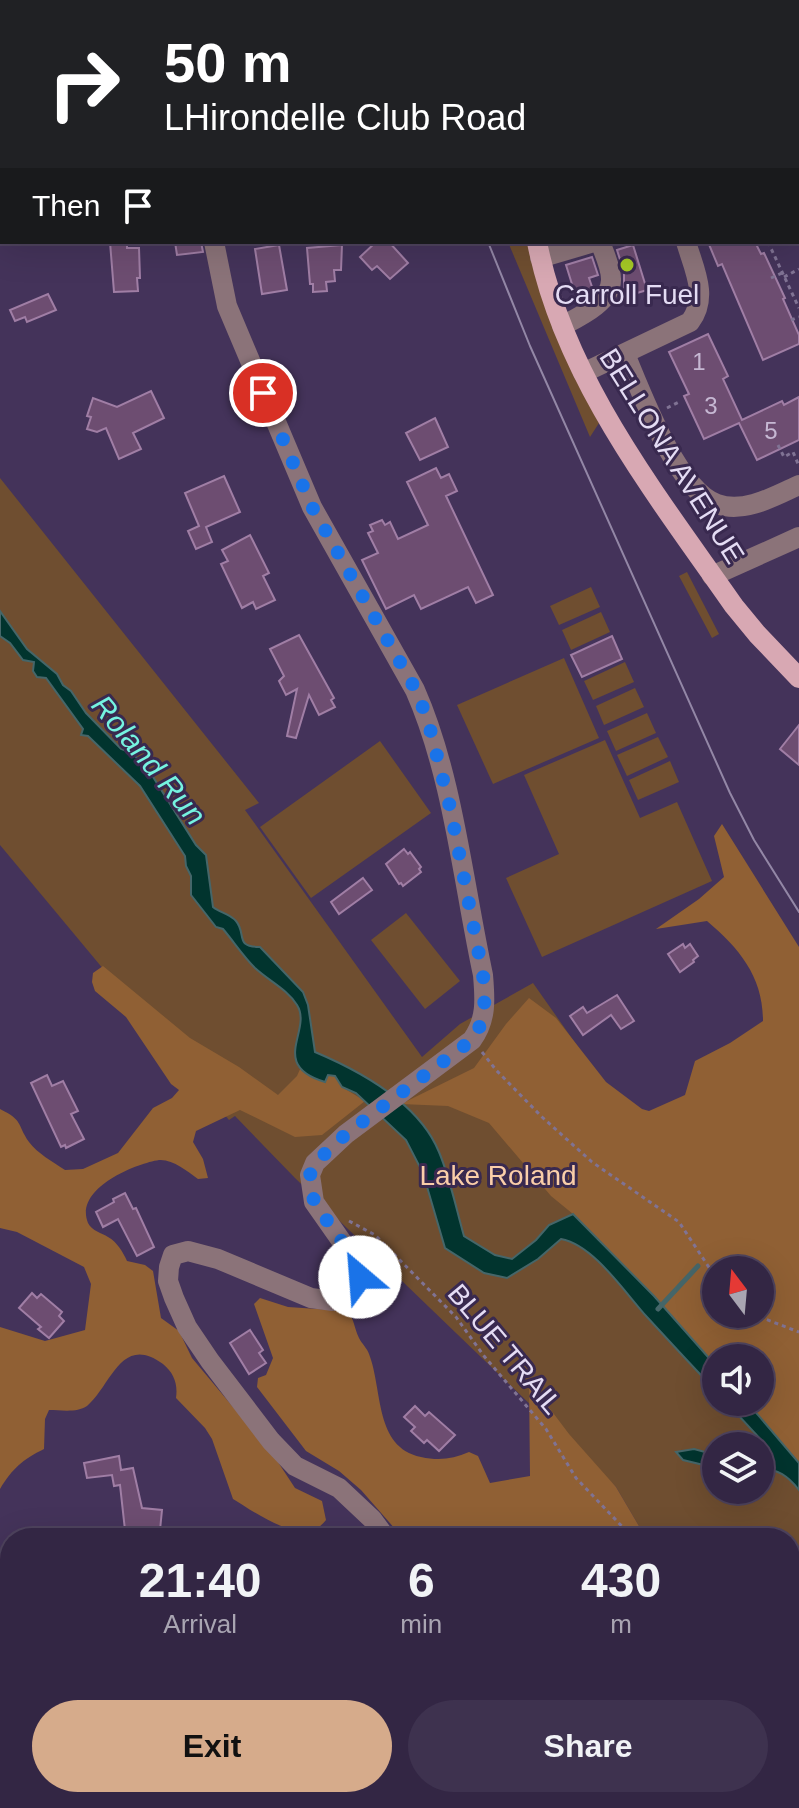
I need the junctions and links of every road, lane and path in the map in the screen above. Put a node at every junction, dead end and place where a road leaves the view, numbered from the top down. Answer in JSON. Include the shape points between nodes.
{"nodes":[{"id":1,"x":214,"y":244,"type":"edge"},
{"id":2,"x":582,"y":244,"type":"edge"},
{"id":3,"x":598,"y":244,"type":"edge"},
{"id":4,"x":687,"y":244,"type":"edge"},
{"id":5,"x":769,"y":244,"type":"edge"},
{"id":6,"x":538,"y":250,"type":"edge"},
{"id":7,"x":799,"y":269,"type":"edge"},
{"id":8,"x":783,"y":275,"type":"junction"},
{"id":9,"x":771,"y":278,"type":"dead end"},
{"id":10,"x":799,"y":308,"type":"edge"},
{"id":11,"x":799,"y":317,"type":"edge"},
{"id":12,"x":791,"y":320,"type":"dead end"},
{"id":13,"x":562,"y":326,"type":"junction"},
{"id":14,"x":625,"y":354,"type":"junction"},
{"id":15,"x":583,"y":373,"type":"junction"},
{"id":16,"x":778,"y":445,"type":"dead end"},
{"id":17,"x":799,"y":466,"type":"edge"},
{"id":18,"x":799,"y":485,"type":"edge"},
{"id":19,"x":799,"y":537,"type":"edge"},
{"id":20,"x":712,"y":576,"type":"junction"},
{"id":21,"x":799,"y":678,"type":"edge"},
{"id":22,"x":472,"y":1040,"type":"junction"},
{"id":23,"x":323,"y":1218,"type":"junction"},
{"id":24,"x":702,"y":1257,"type":"edge"},
{"id":25,"x":774,"y":1322,"type":"edge"},
{"id":26,"x":799,"y":1332,"type":"edge"},
{"id":27,"x":379,"y":1528,"type":"edge"},
{"id":28,"x":624,"y":1528,"type":"edge"}],
"edges":[{"from":1,"to":22,"type":"street","via":[[227,306],[312,507],[427,717],[483,975],[486,1003]]},
{"from":2,"to":6,"type":"street"},
{"from":3,"to":13,"type":"street","via":[[612,278],[610,286],[591,309]]},
{"from":4,"to":14,"type":"street","via":[[700,289],[696,314],[670,334]]},
{"from":5,"to":8,"type":"path"},
{"from":6,"to":13,"type":"main road","name":"BELLONA AVENUE"},
{"from":7,"to":8,"type":"path"},
{"from":8,"to":9,"type":"path"},
{"from":8,"to":10,"type":"path"},
{"from":11,"to":12,"type":"path"},
{"from":13,"to":15,"type":"main road","name":"BELLONA AVENUE"},
{"from":14,"to":15,"type":"street"},
{"from":14,"to":18,"type":"street","via":[[678,467],[703,497],[718,505],[739,506],[760,503]]},
{"from":15,"to":20,"type":"main road","name":"BELLONA AVENUE"},
{"from":16,"to":17,"type":"path","via":[[784,457],[793,452]]},
{"from":19,"to":20,"type":"street"},
{"from":20,"to":21,"type":"main road","name":"BELLONA AVENUE"},
{"from":22,"to":23,"type":"street","via":[[315,1163],[310,1175]]},
{"from":22,"to":24,"type":"path","via":[[514,1089],[592,1162],[679,1222]]},
{"from":23,"to":27,"type":"street","via":[[354,1259],[360,1277],[353,1296],[333,1301],[311,1298],[188,1251],[173,1255],[168,1281],[187,1327],[271,1441],[295,1466],[339,1488]]},
{"from":23,"to":28,"type":"path","name":"BLUE TRAIL","via":[[359,1224],[375,1235],[456,1317],[546,1429],[576,1478]]},
{"from":25,"to":26,"type":"path"}]}
